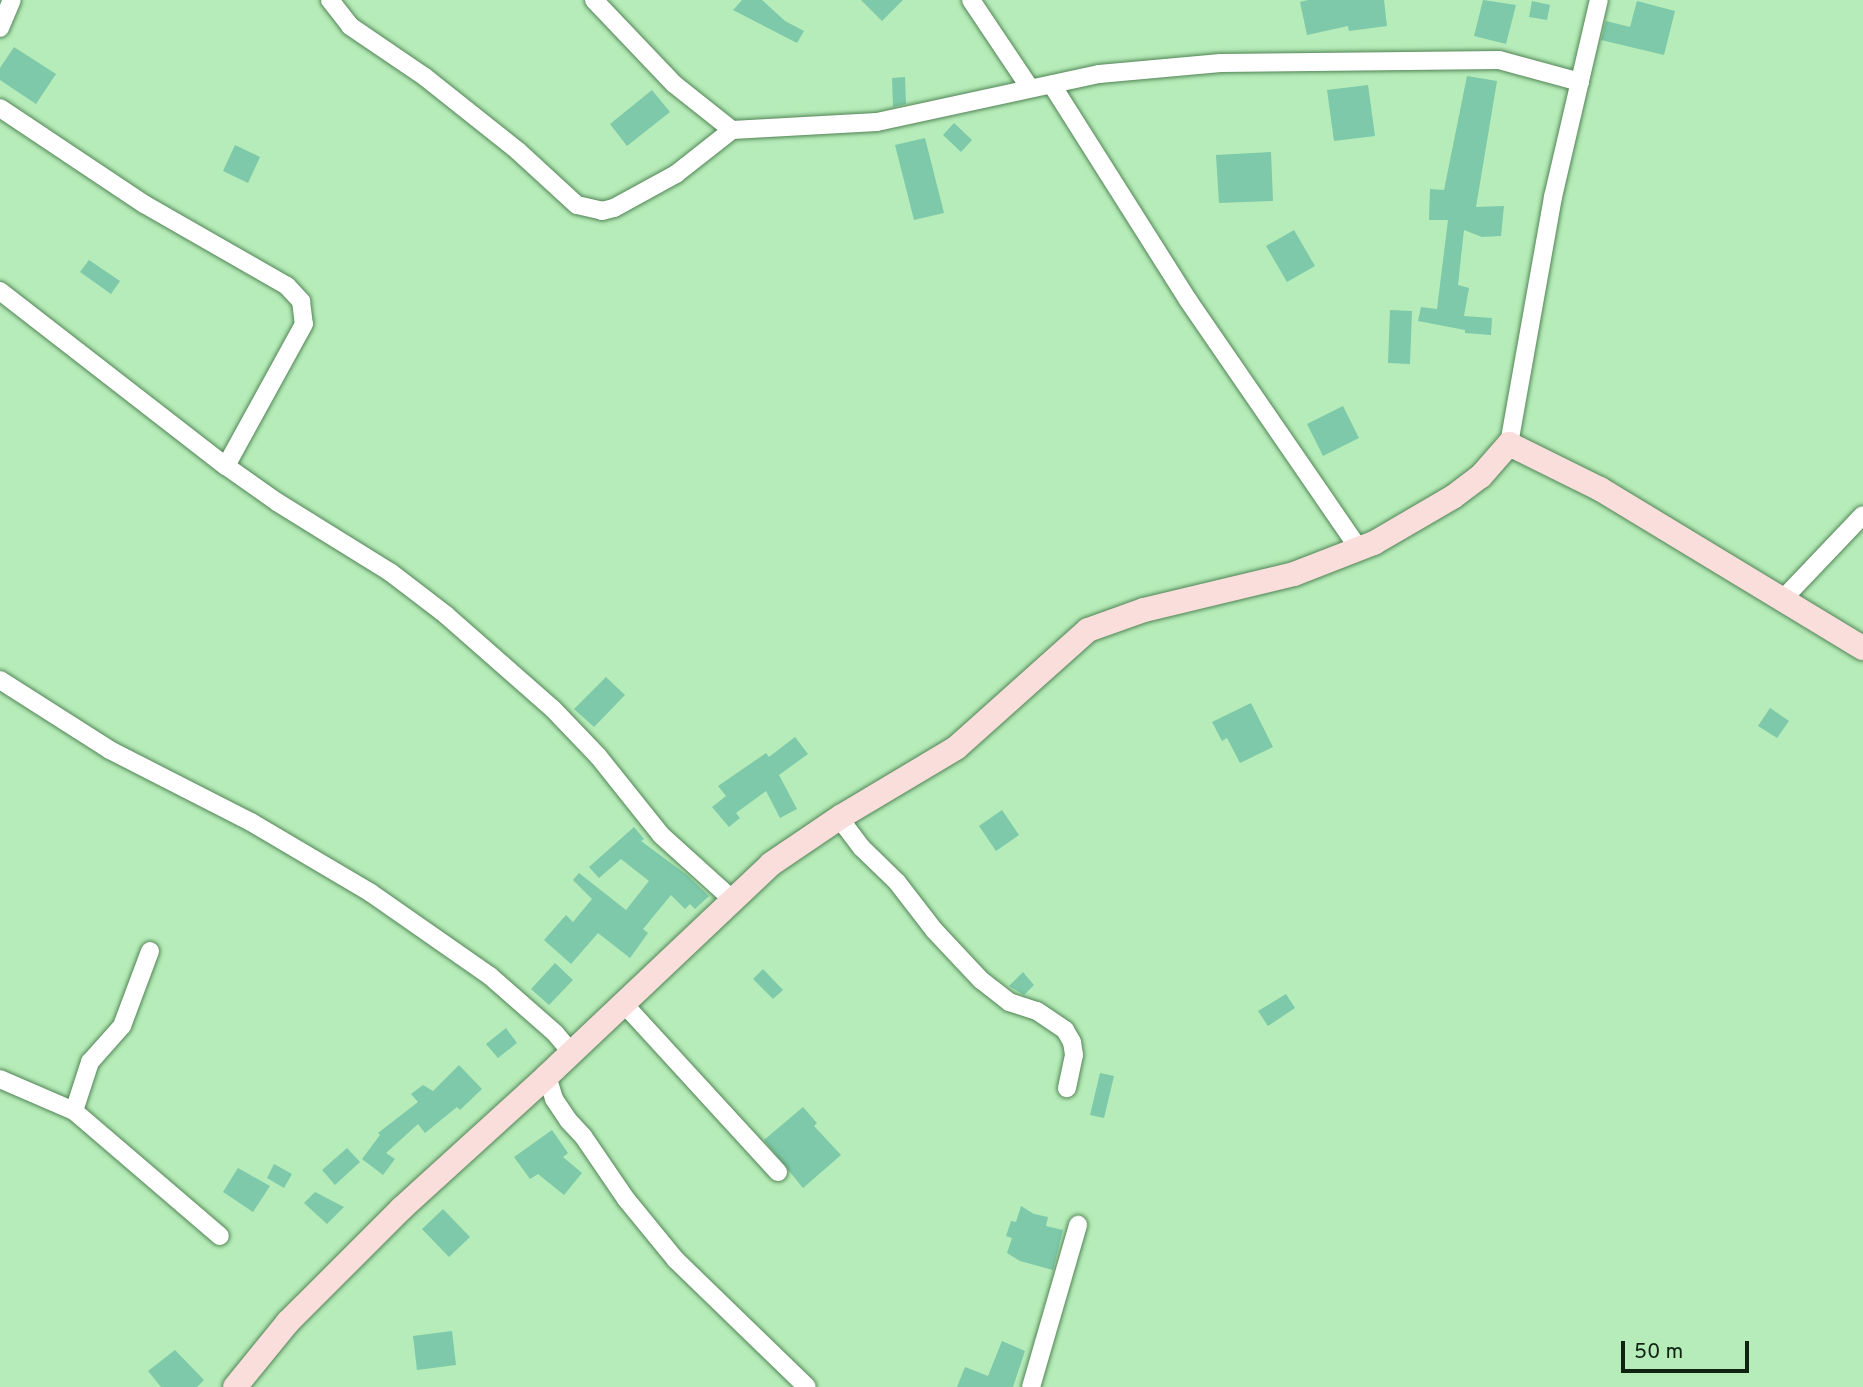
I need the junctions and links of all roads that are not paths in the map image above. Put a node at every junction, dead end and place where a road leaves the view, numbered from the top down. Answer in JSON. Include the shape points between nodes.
{"nodes":[{"id":1,"x":12,"y":0,"type":"edge"},
{"id":2,"x":330,"y":0,"type":"edge"},
{"id":3,"x":594,"y":0,"type":"edge"},
{"id":4,"x":971,"y":0,"type":"edge"},
{"id":5,"x":1599,"y":0,"type":"edge"},
{"id":6,"x":0,"y":27,"type":"edge"},
{"id":7,"x":1580,"y":82,"type":"junction"},
{"id":8,"x":1052,"y":85,"type":"junction"},
{"id":9,"x":1030,"y":88,"type":"junction"},
{"id":10,"x":0,"y":108,"type":"edge"},
{"id":11,"x":732,"y":130,"type":"junction"},
{"id":12,"x":0,"y":291,"type":"edge"},
{"id":13,"x":1509,"y":444,"type":"junction"},
{"id":14,"x":226,"y":466,"type":"junction"},
{"id":15,"x":1863,"y":515,"type":"edge"},
{"id":16,"x":1359,"y":549,"type":"junction"},
{"id":17,"x":1782,"y":600,"type":"junction"},
{"id":18,"x":1863,"y":648,"type":"edge"},
{"id":19,"x":0,"y":680,"type":"edge"},
{"id":20,"x":842,"y":816,"type":"junction"},
{"id":21,"x":734,"y":901,"type":"junction"},
{"id":22,"x":150,"y":951,"type":"dead end"},
{"id":23,"x":624,"y":1004,"type":"junction"},
{"id":24,"x":572,"y":1053,"type":"junction"},
{"id":25,"x":547,"y":1076,"type":"junction"},
{"id":26,"x":0,"y":1079,"type":"edge"},
{"id":27,"x":1067,"y":1088,"type":"dead end"},
{"id":28,"x":74,"y":1111,"type":"junction"},
{"id":29,"x":778,"y":1172,"type":"dead end"},
{"id":30,"x":1078,"y":1225,"type":"dead end"},
{"id":31,"x":220,"y":1236,"type":"dead end"},
{"id":32,"x":235,"y":1387,"type":"edge"},
{"id":33,"x":807,"y":1387,"type":"edge"},
{"id":34,"x":1031,"y":1387,"type":"edge"}],
"edges":[{"from":1,"to":6,"type":"street"},
{"from":2,"to":11,"type":"street","via":[[350,26],[425,77],[578,205],[602,211],[614,208],[676,174]]},
{"from":3,"to":11,"type":"street","via":[[674,85]]},
{"from":4,"to":9,"type":"street"},
{"from":5,"to":7,"type":"street"},
{"from":7,"to":8,"type":"street","via":[[1499,60],[1459,59],[1222,63],[1099,74]]},
{"from":7,"to":13,"type":"street","via":[[1553,198]]},
{"from":8,"to":9,"type":"street"},
{"from":8,"to":16,"type":"street","via":[[1188,300]]},
{"from":9,"to":11,"type":"street","via":[[877,122]]},
{"from":10,"to":14,"type":"street","via":[[144,204],[287,286],[301,301],[304,324]]},
{"from":12,"to":14,"type":"street"},
{"from":13,"to":16,"type":"main road","via":[[1481,476],[1452,497]]},
{"from":13,"to":17,"type":"main road","via":[[1600,489]]},
{"from":14,"to":21,"type":"street","via":[[390,572],[504,665],[598,756],[661,835]]},
{"from":15,"to":17,"type":"street"},
{"from":16,"to":20,"type":"main road","via":[[1294,575],[1144,610],[1088,631],[956,748]]},
{"from":17,"to":18,"type":"main road"},
{"from":19,"to":24,"type":"street","via":[[110,750],[251,822],[371,893],[490,976]]},
{"from":20,"to":21,"type":"main road","via":[[771,864]]},
{"from":20,"to":27,"type":"street","via":[[862,848],[973,972],[1009,1002],[1037,1011],[1065,1030],[1074,1055]]},
{"from":21,"to":23,"type":"main road"},
{"from":22,"to":28,"type":"street","via":[[122,1026],[90,1062]]},
{"from":23,"to":24,"type":"main road"},
{"from":23,"to":29,"type":"street"},
{"from":24,"to":25,"type":"main road"},
{"from":25,"to":32,"type":"main road","via":[[316,1293]]},
{"from":25,"to":33,"type":"street","via":[[554,1099],[568,1120],[676,1260]]},
{"from":26,"to":28,"type":"street"},
{"from":28,"to":31,"type":"street"},
{"from":30,"to":34,"type":"street"}]}
